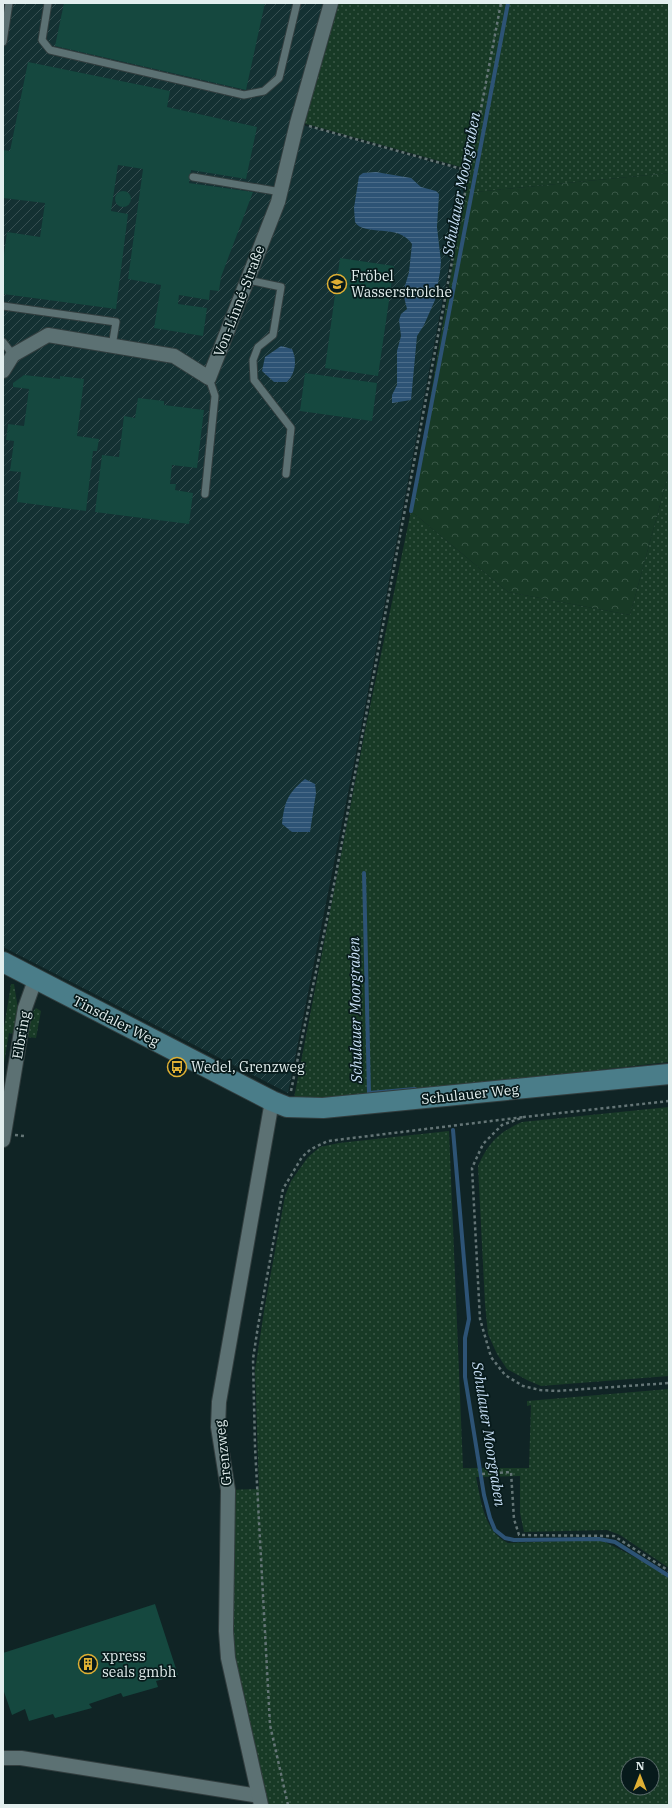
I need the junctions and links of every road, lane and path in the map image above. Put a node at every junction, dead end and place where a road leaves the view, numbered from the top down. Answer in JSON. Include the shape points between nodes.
{"nodes":[{"id":1,"x":9,"y":3,"type":"edge"},
{"id":2,"x":48,"y":3,"type":"edge"},
{"id":3,"x":297,"y":3,"type":"edge"},
{"id":4,"x":330,"y":3,"type":"edge"},
{"id":5,"x":501,"y":3,"type":"edge"},
{"id":6,"x":3,"y":42,"type":"edge"},
{"id":7,"x":297,"y":123,"type":"junction"},
{"id":8,"x":469,"y":171,"type":"junction"},
{"id":9,"x":193,"y":177,"type":"dead end"},
{"id":10,"x":280,"y":192,"type":"junction"},
{"id":11,"x":248,"y":280,"type":"junction"},
{"id":12,"x":3,"y":306,"type":"edge"},
{"id":13,"x":3,"y":342,"type":"edge"},
{"id":14,"x":112,"y":346,"type":"junction"},
{"id":15,"x":12,"y":355,"type":"junction"},
{"id":16,"x":3,"y":371,"type":"edge"},
{"id":17,"x":209,"y":378,"type":"junction"},
{"id":18,"x":286,"y":474,"type":"dead end"},
{"id":19,"x":205,"y":494,"type":"dead end"},
{"id":20,"x":3,"y":962,"type":"edge"},
{"id":21,"x":36,"y":980,"type":"junction"},
{"id":22,"x":669,"y":1074,"type":"edge"},
{"id":23,"x":669,"y":1101,"type":"edge"},
{"id":24,"x":279,"y":1104,"type":"junction"},
{"id":25,"x":524,"y":1117,"type":"junction"},
{"id":26,"x":3,"y":1140,"type":"edge"},
{"id":27,"x":669,"y":1383,"type":"edge"},
{"id":28,"x":482,"y":1474,"type":"dead end"},
{"id":29,"x":669,"y":1571,"type":"edge"},
{"id":30,"x":3,"y":1758,"type":"edge"},
{"id":31,"x":260,"y":1801,"type":"edge"},
{"id":32,"x":288,"y":1805,"type":"edge"}],
"edges":[{"from":1,"to":6,"type":"lane"},
{"from":2,"to":3,"type":"lane","via":[[42,40],[50,50],[244,95],[264,91],[279,78]]},
{"from":4,"to":7,"type":"street","name":"Von-Linné-Straße"},
{"from":5,"to":8,"type":"path"},
{"from":7,"to":8,"type":"path"},
{"from":7,"to":10,"type":"street","name":"Von-Linné-Straße"},
{"from":8,"to":24,"type":"path","via":[[331,900]]},
{"from":9,"to":10,"type":"lane"},
{"from":10,"to":11,"type":"street","name":"Von-Linné-Straße"},
{"from":11,"to":17,"type":"street","name":"Von-Linné-Straße"},
{"from":11,"to":18,"type":"lane","via":[[281,287],[273,335],[258,347],[253,360],[254,380],[291,428]]},
{"from":12,"to":14,"type":"lane","via":[[116,322]]},
{"from":13,"to":15,"type":"lane"},
{"from":14,"to":15,"type":"street","via":[[48,335]]},
{"from":14,"to":17,"type":"street","via":[[174,356]]},
{"from":15,"to":16,"type":"street"},
{"from":17,"to":19,"type":"lane","via":[[215,396]]},
{"from":20,"to":21,"type":"street","name":"Tinsdaler Weg"},
{"from":21,"to":24,"type":"street","name":"Tinsdaler Weg"},
{"from":21,"to":26,"type":"street","name":"Elbring","via":[[25,1008]]},
{"from":22,"to":24,"type":"street","name":"Schulauer Weg","via":[[323,1108]]},
{"from":23,"to":25,"type":"path"},
{"from":24,"to":31,"type":"street","name":"Grenzweg","via":[[219,1402],[218,1427],[228,1490],[228,1658]]},
{"from":25,"to":27,"type":"path","via":[[502,1125],[483,1144],[472,1168],[480,1319],[492,1357],[505,1375],[523,1386],[540,1390]]},
{"from":25,"to":32,"type":"path","via":[[328,1141],[311,1149],[302,1157],[283,1189],[253,1359],[255,1447],[270,1725]]},
{"from":28,"to":29,"type":"path","via":[[511,1472],[514,1519],[519,1535],[614,1536]]},
{"from":30,"to":31,"type":"street","via":[[21,1758]]}]}
